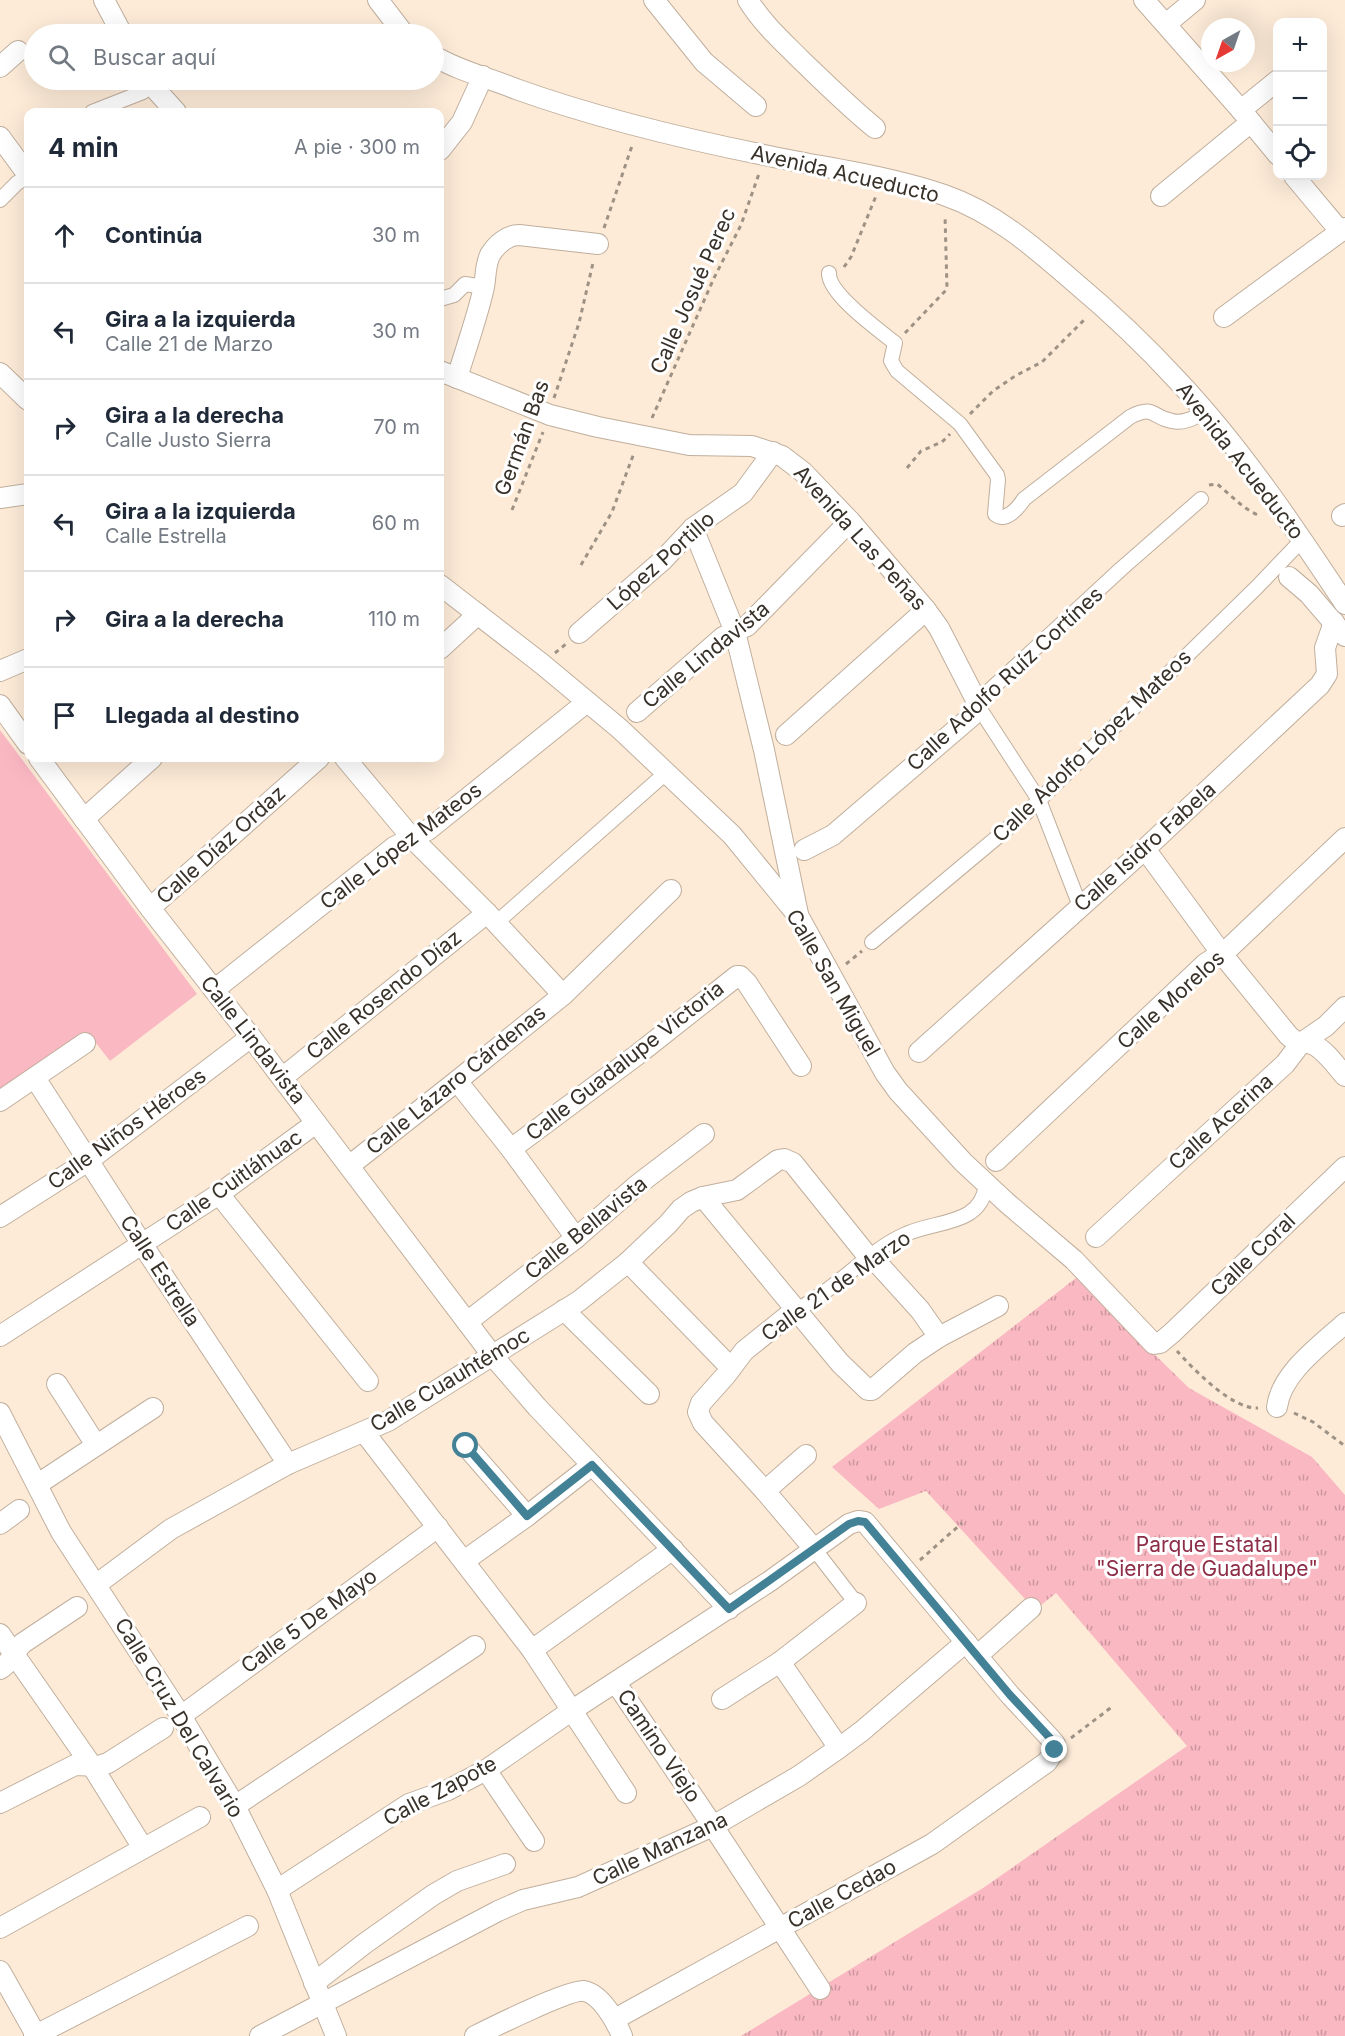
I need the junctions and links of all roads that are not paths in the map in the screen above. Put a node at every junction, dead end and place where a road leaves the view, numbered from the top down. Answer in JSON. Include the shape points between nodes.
{"nodes":[{"id":1,"x":104,"y":0,"type":"edge"},
{"id":2,"x":378,"y":0,"type":"edge"},
{"id":3,"x":654,"y":0,"type":"edge"},
{"id":4,"x":748,"y":0,"type":"edge"},
{"id":5,"x":1144,"y":0,"type":"edge"},
{"id":6,"x":1196,"y":0,"type":"edge"},
{"id":7,"x":117,"y":24,"type":"edge"},
{"id":8,"x":396,"y":24,"type":"edge"},
{"id":9,"x":1166,"y":24,"type":"junction"},
{"id":10,"x":18,"y":51,"type":"dead end"},
{"id":11,"x":444,"y":62,"type":"edge"},
{"id":12,"x":0,"y":67,"type":"edge"},
{"id":13,"x":483,"y":76,"type":"junction"},
{"id":14,"x":1273,"y":86,"type":"edge"},
{"id":15,"x":144,"y":90,"type":"edge"},
{"id":16,"x":156,"y":90,"type":"edge"},
{"id":17,"x":756,"y":106,"type":"dead end"},
{"id":18,"x":102,"y":108,"type":"edge"},
{"id":19,"x":172,"y":108,"type":"edge"},
{"id":20,"x":1246,"y":116,"type":"junction"},
{"id":21,"x":875,"y":128,"type":"dead end"},
{"id":22,"x":0,"y":137,"type":"edge"},
{"id":23,"x":444,"y":145,"type":"edge"},
{"id":24,"x":1273,"y":149,"type":"edge"},
{"id":25,"x":24,"y":170,"type":"edge"},
{"id":26,"x":24,"y":179,"type":"edge"},
{"id":27,"x":1298,"y":180,"type":"edge"},
{"id":28,"x":1161,"y":196,"type":"dead end"},
{"id":29,"x":0,"y":200,"type":"edge"},
{"id":30,"x":1342,"y":230,"type":"edge"},
{"id":31,"x":598,"y":244,"type":"dead end"},
{"id":32,"x":829,"y":273,"type":"road end"},
{"id":33,"x":484,"y":287,"type":"junction"},
{"id":34,"x":444,"y":298,"type":"edge"},
{"id":35,"x":1224,"y":317,"type":"dead end"},
{"id":36,"x":0,"y":373,"type":"edge"},
{"id":37,"x":448,"y":374,"type":"edge"},
{"id":38,"x":24,"y":396,"type":"edge"},
{"id":39,"x":1205,"y":412,"type":"junction"},
{"id":40,"x":773,"y":453,"type":"junction"},
{"id":41,"x":24,"y":495,"type":"edge"},
{"id":42,"x":0,"y":498,"type":"edge"},
{"id":43,"x":1201,"y":500,"type":"road end"},
{"id":44,"x":850,"y":521,"type":"junction"},
{"id":45,"x":693,"y":528,"type":"junction"},
{"id":46,"x":1302,"y":540,"type":"junction"},
{"id":47,"x":1289,"y":577,"type":"dead end"},
{"id":48,"x":444,"y":588,"type":"edge"},
{"id":49,"x":1345,"y":604,"type":"edge"},
{"id":50,"x":926,"y":610,"type":"junction"},
{"id":51,"x":478,"y":614,"type":"junction"},
{"id":52,"x":1340,"y":629,"type":"edge"},
{"id":53,"x":735,"y":632,"type":"junction"},
{"id":54,"x":579,"y":633,"type":"road end"},
{"id":55,"x":444,"y":645,"type":"edge"},
{"id":56,"x":24,"y":661,"type":"edge"},
{"id":57,"x":0,"y":671,"type":"edge"},
{"id":58,"x":587,"y":702,"type":"junction"},
{"id":59,"x":976,"y":703,"type":"junction"},
{"id":60,"x":0,"y":705,"type":"edge"},
{"id":61,"x":637,"y":712,"type":"dead end"},
{"id":62,"x":786,"y":735,"type":"dead end"},
{"id":63,"x":24,"y":738,"type":"edge"},
{"id":64,"x":42,"y":762,"type":"edge"},
{"id":65,"x":148,"y":762,"type":"edge"},
{"id":66,"x":314,"y":762,"type":"edge"},
{"id":67,"x":348,"y":762,"type":"edge"},
{"id":68,"x":667,"y":772,"type":"junction"},
{"id":69,"x":1039,"y":800,"type":"junction"},
{"id":70,"x":84,"y":819,"type":"junction"},
{"id":71,"x":412,"y":838,"type":"junction"},
{"id":72,"x":1345,"y":838,"type":"edge"},
{"id":73,"x":1145,"y":849,"type":"junction"},
{"id":74,"x":804,"y":850,"type":"dead end"},
{"id":75,"x":671,"y":890,"type":"dead end"},
{"id":76,"x":1080,"y":906,"type":"junction"},
{"id":77,"x":150,"y":908,"type":"junction"},
{"id":78,"x":799,"y":917,"type":"junction"},
{"id":79,"x":491,"y":918,"type":"junction"},
{"id":80,"x":872,"y":942,"type":"road end"},
{"id":81,"x":1222,"y":954,"type":"junction"},
{"id":82,"x":214,"y":990,"type":"junction"},
{"id":83,"x":563,"y":995,"type":"junction"},
{"id":84,"x":1345,"y":1007,"type":"edge"},
{"id":85,"x":251,"y":1037,"type":"junction"},
{"id":86,"x":85,"y":1043,"type":"dead end"},
{"id":87,"x":1301,"y":1043,"type":"junction"},
{"id":88,"x":919,"y":1053,"type":"dead end"},
{"id":89,"x":801,"y":1066,"type":"dead end"},
{"id":90,"x":1345,"y":1076,"type":"edge"},
{"id":91,"x":35,"y":1078,"type":"junction"},
{"id":92,"x":282,"y":1078,"type":"junction"},
{"id":93,"x":458,"y":1081,"type":"junction"},
{"id":94,"x":0,"y":1101,"type":"edge"},
{"id":95,"x":316,"y":1123,"type":"junction"},
{"id":96,"x":704,"y":1134,"type":"dead end"},
{"id":97,"x":511,"y":1149,"type":"junction"},
{"id":98,"x":88,"y":1161,"type":"junction"},
{"id":99,"x":996,"y":1161,"type":"dead end"},
{"id":100,"x":349,"y":1166,"type":"junction"},
{"id":101,"x":1345,"y":1167,"type":"edge"},
{"id":102,"x":986,"y":1184,"type":"junction"},
{"id":103,"x":219,"y":1194,"type":"junction"},
{"id":104,"x":703,"y":1197,"type":"junction"},
{"id":105,"x":0,"y":1217,"type":"edge"},
{"id":106,"x":1096,"y":1237,"type":"dead end"},
{"id":107,"x":576,"y":1238,"type":"junction"},
{"id":108,"x":142,"y":1244,"type":"junction"},
{"id":109,"x":871,"y":1258,"type":"junction"},
{"id":110,"x":628,"y":1262,"type":"junction"},
{"id":111,"x":998,"y":1306,"type":"dead end"},
{"id":112,"x":795,"y":1310,"type":"junction"},
{"id":113,"x":564,"y":1311,"type":"junction"},
{"id":114,"x":467,"y":1322,"type":"junction"},
{"id":115,"x":1345,"y":1323,"type":"edge"},
{"id":116,"x":0,"y":1336,"type":"edge"},
{"id":117,"x":939,"y":1337,"type":"junction"},
{"id":118,"x":1160,"y":1343,"type":"joint"},
{"id":119,"x":492,"y":1355,"type":"junction"},
{"id":120,"x":731,"y":1368,"type":"junction"},
{"id":121,"x":368,"y":1381,"type":"dead end"},
{"id":122,"x":57,"y":1384,"type":"dead end"},
{"id":123,"x":649,"y":1394,"type":"dead end"},
{"id":124,"x":153,"y":1408,"type":"dead end"},
{"id":125,"x":1275,"y":1408,"type":"road end"},
{"id":126,"x":0,"y":1413,"type":"edge"},
{"id":127,"x":364,"y":1432,"type":"junction"},
{"id":128,"x":96,"y":1445,"type":"junction"},
{"id":129,"x":466,"y":1446,"type":"dead end"},
{"id":130,"x":806,"y":1455,"type":"dead end"},
{"id":131,"x":288,"y":1464,"type":"junction"},
{"id":132,"x":592,"y":1465,"type":"junction"},
{"id":133,"x":38,"y":1484,"type":"junction"},
{"id":134,"x":765,"y":1491,"type":"junction"},
{"id":135,"x":19,"y":1510,"type":"dead end"},
{"id":136,"x":527,"y":1516,"type":"junction"},
{"id":137,"x":0,"y":1524,"type":"edge"},
{"id":138,"x":438,"y":1527,"type":"junction"},
{"id":139,"x":673,"y":1549,"type":"junction"},
{"id":140,"x":815,"y":1550,"type":"junction"},
{"id":141,"x":464,"y":1561,"type":"junction"},
{"id":142,"x":97,"y":1584,"type":"junction"},
{"id":143,"x":856,"y":1603,"type":"joint"},
{"id":144,"x":77,"y":1607,"type":"dead end"},
{"id":145,"x":1031,"y":1608,"type":"dead end"},
{"id":146,"x":729,"y":1609,"type":"junction"},
{"id":147,"x":0,"y":1634,"type":"edge"},
{"id":148,"x":475,"y":1646,"type":"dead end"},
{"id":149,"x":972,"y":1649,"type":"junction"},
{"id":150,"x":532,"y":1650,"type":"junction"},
{"id":151,"x":14,"y":1653,"type":"junction"},
{"id":152,"x":780,"y":1662,"type":"junction"},
{"id":153,"x":0,"y":1669,"type":"edge"},
{"id":154,"x":616,"y":1683,"type":"junction"},
{"id":155,"x":722,"y":1699,"type":"dead end"},
{"id":156,"x":571,"y":1711,"type":"junction"},
{"id":157,"x":181,"y":1716,"type":"junction"},
{"id":158,"x":163,"y":1728,"type":"dead end"},
{"id":159,"x":839,"y":1748,"type":"junction"},
{"id":160,"x":92,"y":1766,"type":"junction"},
{"id":161,"x":486,"y":1770,"type":"junction"},
{"id":162,"x":626,"y":1793,"type":"dead end"},
{"id":163,"x":0,"y":1803,"type":"edge"},
{"id":164,"x":235,"y":1806,"type":"junction"},
{"id":165,"x":200,"y":1816,"type":"dead end"},
{"id":166,"x":713,"y":1826,"type":"junction"},
{"id":167,"x":534,"y":1841,"type":"dead end"},
{"id":168,"x":143,"y":1848,"type":"junction"},
{"id":169,"x":505,"y":1864,"type":"dead end"},
{"id":170,"x":277,"y":1890,"type":"junction"},
{"id":171,"x":248,"y":1926,"type":"dead end"},
{"id":172,"x":0,"y":1928,"type":"edge"},
{"id":173,"x":780,"y":1928,"type":"junction"},
{"id":174,"x":0,"y":1971,"type":"edge"},
{"id":175,"x":314,"y":1983,"type":"junction"},
{"id":176,"x":820,"y":1989,"type":"dead end"},
{"id":177,"x":322,"y":2003,"type":"junction"},
{"id":178,"x":619,"y":2027,"type":"edge"},
{"id":179,"x":35,"y":2036,"type":"edge"},
{"id":180,"x":260,"y":2036,"type":"edge"},
{"id":181,"x":336,"y":2036,"type":"edge"},
{"id":182,"x":475,"y":2036,"type":"edge"}],
"edges":[{"from":1,"to":7,"type":"street"},
{"from":2,"to":8,"type":"street"},
{"from":3,"to":17,"type":"street","via":[[704,62]]},
{"from":4,"to":21,"type":"street","via":[[761,19]]},
{"from":5,"to":9,"type":"street"},
{"from":6,"to":9,"type":"street"},
{"from":9,"to":20,"type":"street"},
{"from":10,"to":12,"type":"street"},
{"from":11,"to":13,"type":"street","name":"Avenida Acueducto"},
{"from":13,"to":23,"type":"street","via":[[462,122]]},
{"from":13,"to":39,"type":"street","name":"Avenida Acueducto","via":[[638,128],[884,178],[980,210],[1043,254],[1100,304],[1154,355]]},
{"from":14,"to":20,"type":"street"},
{"from":15,"to":18,"type":"street"},
{"from":16,"to":19,"type":"street"},
{"from":20,"to":24,"type":"street"},
{"from":20,"to":28,"type":"street"},
{"from":22,"to":25,"type":"street"},
{"from":26,"to":29,"type":"street"},
{"from":27,"to":30,"type":"street"},
{"from":30,"to":35,"type":"street"},
{"from":31,"to":33,"type":"street","via":[[514,235],[490,255]]},
{"from":32,"to":39,"type":"street","via":[[831,282],[851,308],[895,343],[891,361],[897,370],[960,424],[997,475],[998,518],[1018,508],[1024,499],[1140,411],[1152,411],[1171,421],[1186,421]]},
{"from":33,"to":34,"type":"street","via":[[465,284],[454,295]]},
{"from":33,"to":37,"type":"street"},
{"from":36,"to":38,"type":"street"},
{"from":37,"to":40,"type":"street","name":"Avenida Las Peñas","via":[[550,414],[689,445],[739,445]]},
{"from":39,"to":46,"type":"street","name":"Avenida Acueducto"},
{"from":40,"to":44,"type":"street","name":"Avenida Las Peñas","via":[[803,472]]},
{"from":40,"to":45,"type":"street","name":"López Portillo","via":[[743,493]]},
{"from":41,"to":42,"type":"street"},
{"from":43,"to":59,"type":"street","name":"Calle Adolfo Ruíz Cortínes"},
{"from":44,"to":50,"type":"street","name":"Avenida Las Peñas"},
{"from":44,"to":53,"type":"street","name":"Calle Lindavista","via":[[747,626]]},
{"from":45,"to":53,"type":"street"},
{"from":45,"to":54,"type":"street","name":"López Portillo","via":[[663,560]]},
{"from":46,"to":49,"type":"street","name":"Avenida Acueducto"},
{"from":46,"to":69,"type":"street","name":"Calle Adolfo López Mateos"},
{"from":47,"to":52,"type":"street"},
{"from":48,"to":51,"type":"street","name":"Calle San Miguel"},
{"from":50,"to":59,"type":"street","name":"Avenida Las Peñas"},
{"from":50,"to":62,"type":"street"},
{"from":51,"to":55,"type":"street"},
{"from":51,"to":58,"type":"street","name":"Calle San Miguel"},
{"from":52,"to":73,"type":"street","name":"Calle Isidro Fabela","via":[[1325,648],[1325,678]]},
{"from":53,"to":61,"type":"street","name":"Calle Lindavista","via":[[723,637]]},
{"from":53,"to":78,"type":"street","via":[[765,750]]},
{"from":56,"to":57,"type":"street"},
{"from":58,"to":68,"type":"street","name":"Calle San Miguel"},
{"from":58,"to":71,"type":"street","name":"Calle López Mateos","via":[[428,830]]},
{"from":59,"to":69,"type":"street","name":"Avenida Las Peñas"},
{"from":59,"to":74,"type":"street","name":"Calle Adolfo Ruíz Cortínes","via":[[972,716],[833,835]]},
{"from":60,"to":63,"type":"street"},
{"from":64,"to":70,"type":"street","name":"Calle Lindavista"},
{"from":65,"to":70,"type":"street"},
{"from":66,"to":77,"type":"street","name":"Calle Díaz Ordaz"},
{"from":67,"to":71,"type":"street","name":"Calle Lázaro Cárdenas"},
{"from":68,"to":78,"type":"street","name":"Calle San Miguel","via":[[732,835]]},
{"from":68,"to":79,"type":"street","name":"Calle Rosendo Díaz"},
{"from":69,"to":76,"type":"street","name":"Avenida Las Peñas"},
{"from":69,"to":80,"type":"street","name":"Calle Adolfo López Mateos"},
{"from":70,"to":77,"type":"street","name":"Calle Lindavista"},
{"from":71,"to":79,"type":"street","name":"Calle Lázaro Cárdenas"},
{"from":71,"to":82,"type":"street","name":"Calle López Mateos","via":[[394,847]]},
{"from":72,"to":81,"type":"street","name":"Calle Morelos"},
{"from":73,"to":76,"type":"street","name":"Calle Isidro Fabela"},
{"from":73,"to":81,"type":"street"},
{"from":75,"to":83,"type":"street","name":"Calle Lázaro Cárdenas"},
{"from":76,"to":88,"type":"street","name":"Calle Isidro Fabela"},
{"from":77,"to":82,"type":"street","name":"Calle Lindavista"},
{"from":78,"to":102,"type":"street","name":"Calle San Miguel","via":[[885,1073],[932,1130]]},
{"from":79,"to":83,"type":"street","name":"Calle Lázaro Cárdenas"},
{"from":79,"to":92,"type":"street","name":"Calle Rosendo Díaz"},
{"from":81,"to":87,"type":"street","via":[[1288,1035]]},
{"from":81,"to":99,"type":"street","name":"Calle Morelos","via":[[1205,964]]},
{"from":82,"to":85,"type":"street","name":"Calle Lindavista"},
{"from":83,"to":93,"type":"street","name":"Calle Lázaro Cárdenas"},
{"from":84,"to":87,"type":"street","name":"Calle Acerina"},
{"from":85,"to":92,"type":"street","name":"Calle Lindavista"},
{"from":85,"to":98,"type":"street","name":"Calle Niños Héroes"},
{"from":86,"to":91,"type":"street"},
{"from":87,"to":90,"type":"street","via":[[1319,1048]]},
{"from":87,"to":106,"type":"street","name":"Calle Acerina","via":[[1285,1064]]},
{"from":89,"to":97,"type":"street","name":"Calle Guadalupe Victoria","via":[[747,983],[740,976],[734,977],[637,1056]]},
{"from":91,"to":94,"type":"street"},
{"from":91,"to":98,"type":"street","name":"Calle Estrella"},
{"from":92,"to":95,"type":"street","name":"Calle Lindavista"},
{"from":93,"to":97,"type":"street","name":"Calle Guadalupe Victoria"},
{"from":93,"to":100,"type":"street","name":"Calle Lázaro Cárdenas"},
{"from":95,"to":100,"type":"street","name":"Calle Lindavista"},
{"from":95,"to":103,"type":"street","name":"Calle Cuitláhuac"},
{"from":96,"to":107,"type":"street","name":"Calle Bellavista"},
{"from":97,"to":107,"type":"street","name":"Calle Guadalupe Victoria"},
{"from":98,"to":105,"type":"street","name":"Calle Niños Héroes"},
{"from":98,"to":108,"type":"street","name":"Calle Estrella"},
{"from":100,"to":114,"type":"street","name":"Calle Lindavista"},
{"from":101,"to":118,"type":"street","name":"Calle Coral"},
{"from":102,"to":109,"type":"street","name":"Calle 21 de Marzo","via":[[980,1205],[971,1213],[906,1234]]},
{"from":102,"to":118,"type":"street","name":"Calle San Miguel","via":[[1074,1260],[1154,1344]]},
{"from":103,"to":108,"type":"street","name":"Calle Cuitláhuac"},
{"from":103,"to":121,"type":"street"},
{"from":104,"to":109,"type":"street","name":"Calle Cuauhtémoc","via":[[737,1190],[778,1160],[788,1160]]},
{"from":104,"to":110,"type":"street","name":"Calle Cuauhtémoc","via":[[681,1209]]},
{"from":104,"to":112,"type":"street"},
{"from":107,"to":114,"type":"street","name":"Calle Bellavista"},
{"from":108,"to":116,"type":"street","name":"Calle Cuitláhuac"},
{"from":108,"to":131,"type":"street","name":"Calle Estrella"},
{"from":109,"to":112,"type":"street","name":"Calle 21 de Marzo"},
{"from":109,"to":117,"type":"street","via":[[920,1310]]},
{"from":110,"to":113,"type":"street","name":"Calle Cuauhtémoc"},
{"from":110,"to":120,"type":"street"},
{"from":111,"to":117,"type":"street"},
{"from":112,"to":117,"type":"street","via":[[868,1390]]},
{"from":112,"to":120,"type":"street","name":"Calle 21 de Marzo","via":[[744,1351]]},
{"from":113,"to":119,"type":"street","name":"Calle Cuauhtémoc"},
{"from":113,"to":123,"type":"street"},
{"from":114,"to":119,"type":"street","name":"Calle Lindavista"},
{"from":115,"to":125,"type":"street","via":[[1293,1372]]},
{"from":119,"to":127,"type":"street","name":"Calle Cuauhtémoc"},
{"from":119,"to":132,"type":"street","name":"Calle Lindavista"},
{"from":120,"to":134,"type":"street","name":"Calle 21 de Marzo","via":[[698,1412],[703,1423]]},
{"from":122,"to":128,"type":"street"},
{"from":124,"to":128,"type":"street"},
{"from":126,"to":133,"type":"street","name":"Calle Cruz Del Calvario"},
{"from":127,"to":131,"type":"street","name":"Calle Cuauhtémoc"},
{"from":127,"to":138,"type":"street"},
{"from":128,"to":133,"type":"street"},
{"from":129,"to":136,"type":"street"},
{"from":130,"to":134,"type":"street"},
{"from":131,"to":142,"type":"street","name":"Calle Cuauhtémoc","via":[[171,1529]]},
{"from":132,"to":136,"type":"street"},
{"from":132,"to":139,"type":"street","name":"Calle Lindavista"},
{"from":133,"to":142,"type":"street","name":"Calle Cruz Del Calvario","via":[[61,1533]]},
{"from":134,"to":140,"type":"street"},
{"from":135,"to":137,"type":"street"},
{"from":136,"to":141,"type":"street"},
{"from":138,"to":141,"type":"street"},
{"from":138,"to":157,"type":"street","name":"Calle 5 De Mayo"},
{"from":139,"to":146,"type":"street","name":"Calle Lindavista"},
{"from":139,"to":150,"type":"street"},
{"from":140,"to":143,"type":"street"},
{"from":140,"to":146,"type":"street"},
{"from":140,"to":149,"type":"street","via":[[849,1524],[865,1522]]},
{"from":141,"to":150,"type":"street"},
{"from":142,"to":157,"type":"street","name":"Calle Cruz Del Calvario"},
{"from":143,"to":152,"type":"street"},
{"from":144,"to":151,"type":"street"},
{"from":145,"to":149,"type":"street","name":"Calle Manzana"},
{"from":146,"to":154,"type":"street"},
{"from":147,"to":151,"type":"street"},
{"from":148,"to":164,"type":"street"},
{"from":149,"to":159,"type":"street","name":"Calle Manzana"},
{"from":149,"to":173,"type":"street","name":"Calle Cedao","via":[[1055,1744],[1047,1762],[932,1844]]},
{"from":150,"to":156,"type":"street"},
{"from":151,"to":153,"type":"street"},
{"from":151,"to":160,"type":"street"},
{"from":152,"to":155,"type":"street"},
{"from":152,"to":159,"type":"street"},
{"from":154,"to":156,"type":"street"},
{"from":154,"to":166,"type":"street","name":"Camino Viejo"},
{"from":156,"to":161,"type":"street","name":"Calle Zapote"},
{"from":156,"to":162,"type":"street"},
{"from":157,"to":164,"type":"street","name":"Calle Cruz Del Calvario"},
{"from":158,"to":160,"type":"street","via":[[108,1763]]},
{"from":159,"to":166,"type":"street","name":"Calle Manzana"},
{"from":160,"to":163,"type":"street","via":[[75,1765]]},
{"from":160,"to":168,"type":"street"},
{"from":161,"to":167,"type":"street"},
{"from":161,"to":170,"type":"street","name":"Calle Zapote","via":[[409,1804]]},
{"from":164,"to":170,"type":"street","name":"Calle Cruz Del Calvario"},
{"from":165,"to":168,"type":"street"},
{"from":166,"to":173,"type":"street","name":"Camino Viejo"},
{"from":166,"to":177,"type":"street","name":"Calle Manzana","via":[[578,1887],[523,1900]]},
{"from":168,"to":172,"type":"street"},
{"from":169,"to":175,"type":"street","via":[[457,1881],[433,1895]]},
{"from":170,"to":175,"type":"street","name":"Calle Cruz Del Calvario"},
{"from":171,"to":179,"type":"street"},
{"from":173,"to":176,"type":"street","name":"Camino Viejo"},
{"from":173,"to":178,"type":"street","name":"Calle Cedao"},
{"from":174,"to":179,"type":"street"},
{"from":175,"to":177,"type":"street","name":"Calle Cruz Del Calvario"},
{"from":177,"to":180,"type":"street","name":"Calle Manzana"},
{"from":177,"to":181,"type":"street","name":"Calle Cruz Del Calvario"},
{"from":178,"to":182,"type":"street","via":[[592,1994],[578,1991]]}]}
